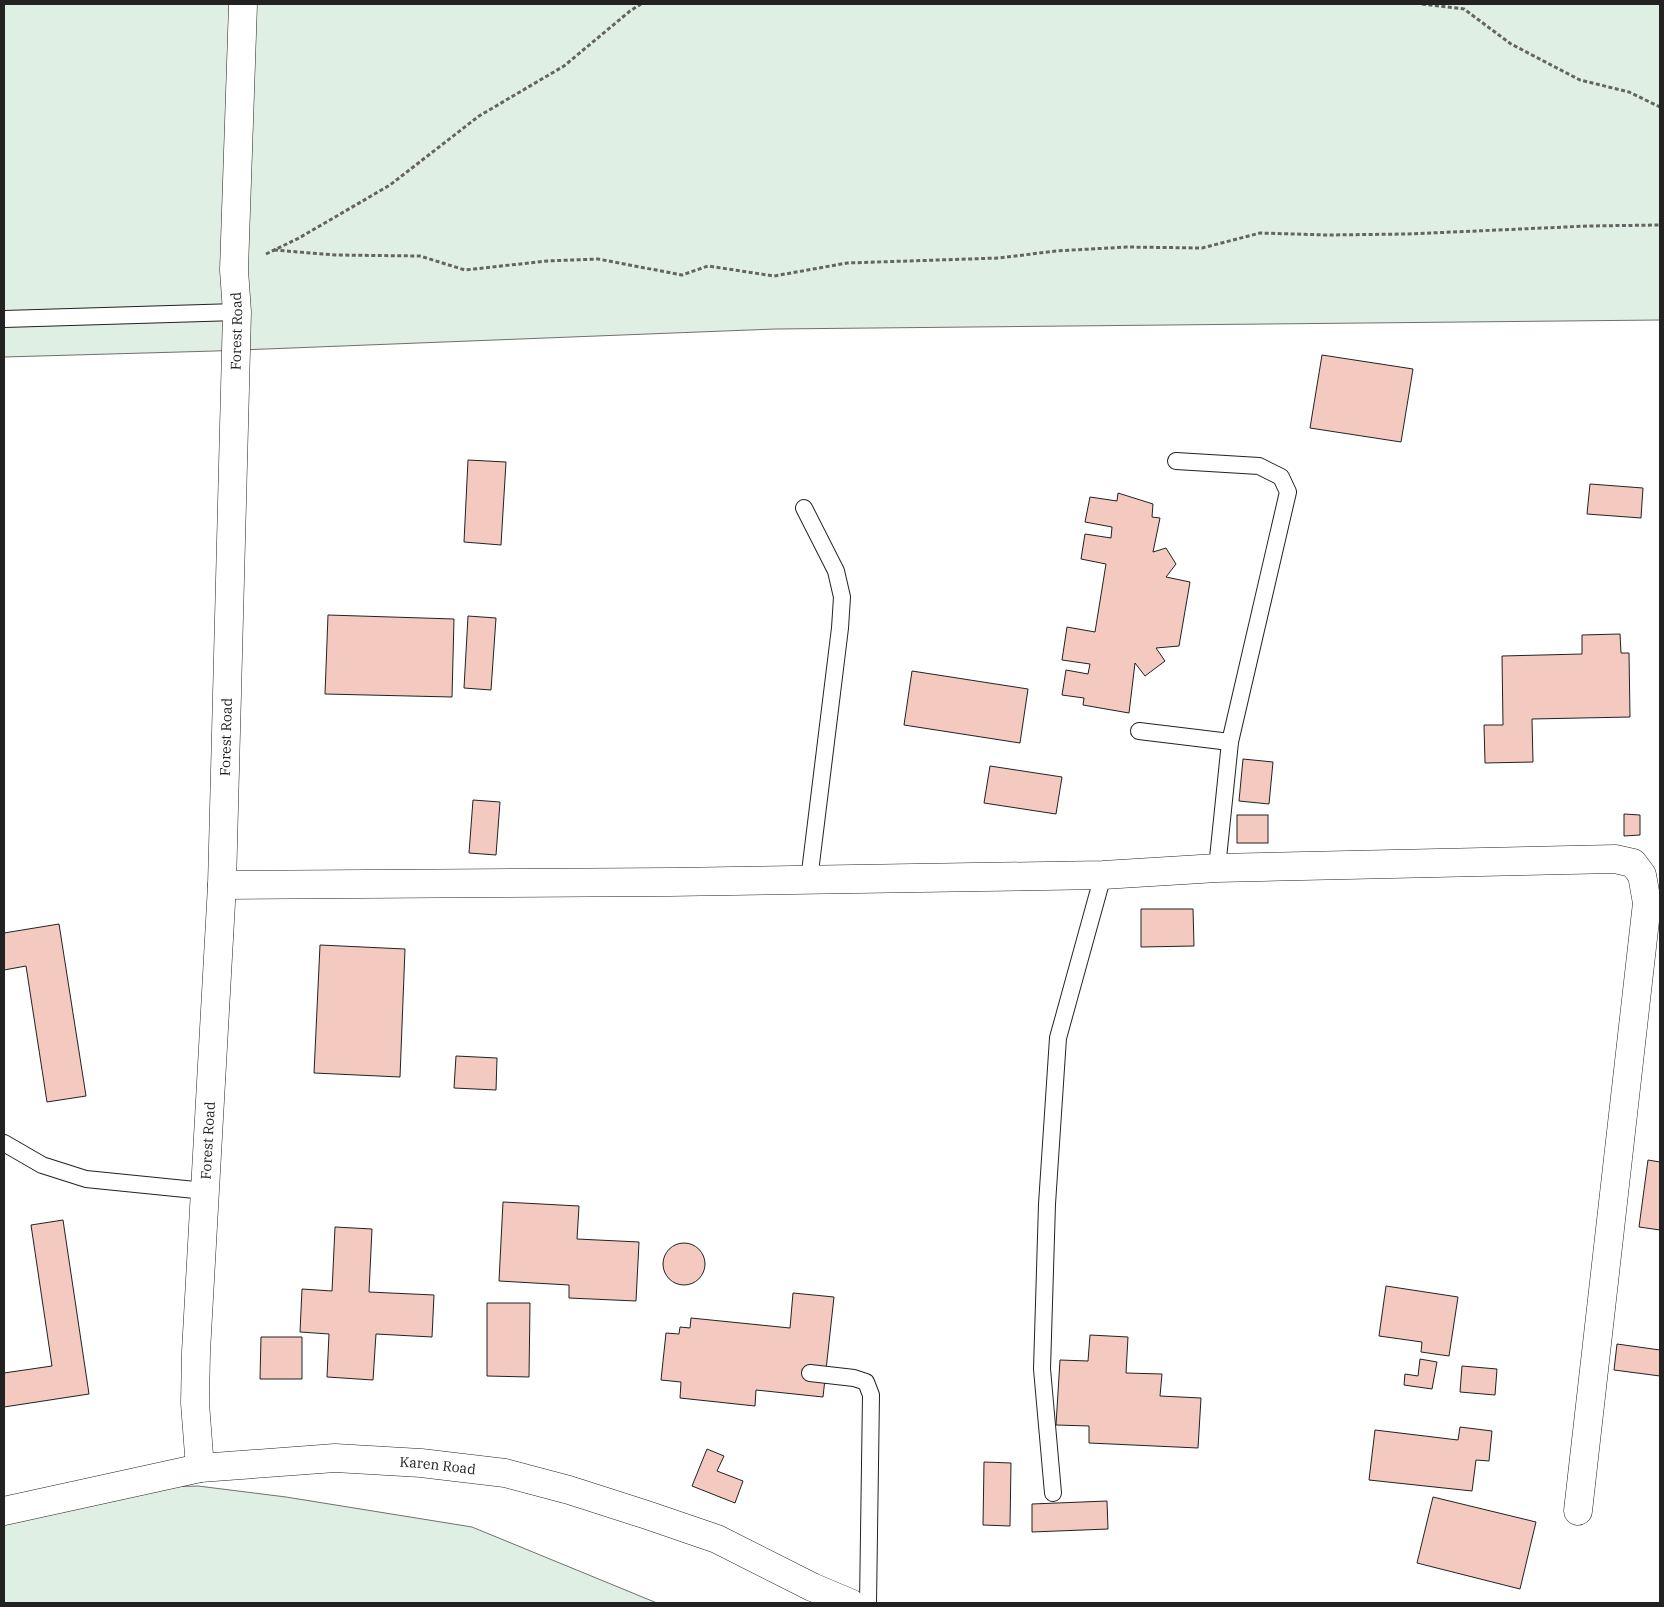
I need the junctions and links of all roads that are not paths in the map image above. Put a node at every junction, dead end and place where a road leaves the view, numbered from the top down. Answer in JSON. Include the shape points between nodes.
{"nodes":[{"id":1,"x":243,"y":4,"type":"edge"},
{"id":2,"x":237,"y":312,"type":"junction"},
{"id":3,"x":4,"y":319,"type":"edge"},
{"id":4,"x":1176,"y":461,"type":"dead end"},
{"id":5,"x":804,"y":508,"type":"dead end"},
{"id":6,"x":1139,"y":731,"type":"dead end"},
{"id":7,"x":1230,"y":742,"type":"junction"},
{"id":8,"x":1217,"y":868,"type":"junction"},
{"id":9,"x":1103,"y":876,"type":"junction"},
{"id":10,"x":809,"y":880,"type":"junction"},
{"id":11,"x":222,"y":885,"type":"junction"},
{"id":12,"x":4,"y":1143,"type":"edge"},
{"id":13,"x":205,"y":1191,"type":"junction"},
{"id":14,"x":810,"y":1374,"type":"dead end"},
{"id":15,"x":200,"y":1468,"type":"junction"},
{"id":16,"x":1053,"y":1493,"type":"dead end"},
{"id":17,"x":4,"y":1511,"type":"edge"},
{"id":18,"x":1578,"y":1511,"type":"dead end"},
{"id":19,"x":850,"y":1603,"type":"edge"},
{"id":20,"x":868,"y":1603,"type":"edge"}],
"edges":[{"from":1,"to":2,"type":"street","name":"Forest Road","via":[[234,270]]},
{"from":2,"to":3,"type":"lane"},
{"from":2,"to":11,"type":"street","name":"Forest Road"},
{"from":4,"to":7,"type":"lane","via":[[1259,466],[1281,477],[1288,492]]},
{"from":5,"to":10,"type":"lane","via":[[836,571],[842,597]]},
{"from":6,"to":7,"type":"lane"},
{"from":7,"to":8,"type":"lane"},
{"from":8,"to":9,"type":"street"},
{"from":8,"to":18,"type":"street","via":[[1615,859],[1633,863],[1642,875],[1647,903]]},
{"from":9,"to":10,"type":"street"},
{"from":9,"to":16,"type":"lane","via":[[1058,1038],[1047,1204],[1042,1369]]},
{"from":10,"to":11,"type":"street"},
{"from":11,"to":13,"type":"street","name":"Forest Road"},
{"from":12,"to":13,"type":"lane","via":[[42,1165],[86,1178]]},
{"from":13,"to":15,"type":"street","name":"Forest Road","via":[[195,1403]]},
{"from":14,"to":20,"type":"lane","via":[[866,1382],[871,1395]]},
{"from":15,"to":17,"type":"street","name":"Karen Road"},
{"from":15,"to":19,"type":"street","name":"Karen Road","via":[[335,1458],[421,1463],[505,1473],[569,1490],[717,1539]]}]}
